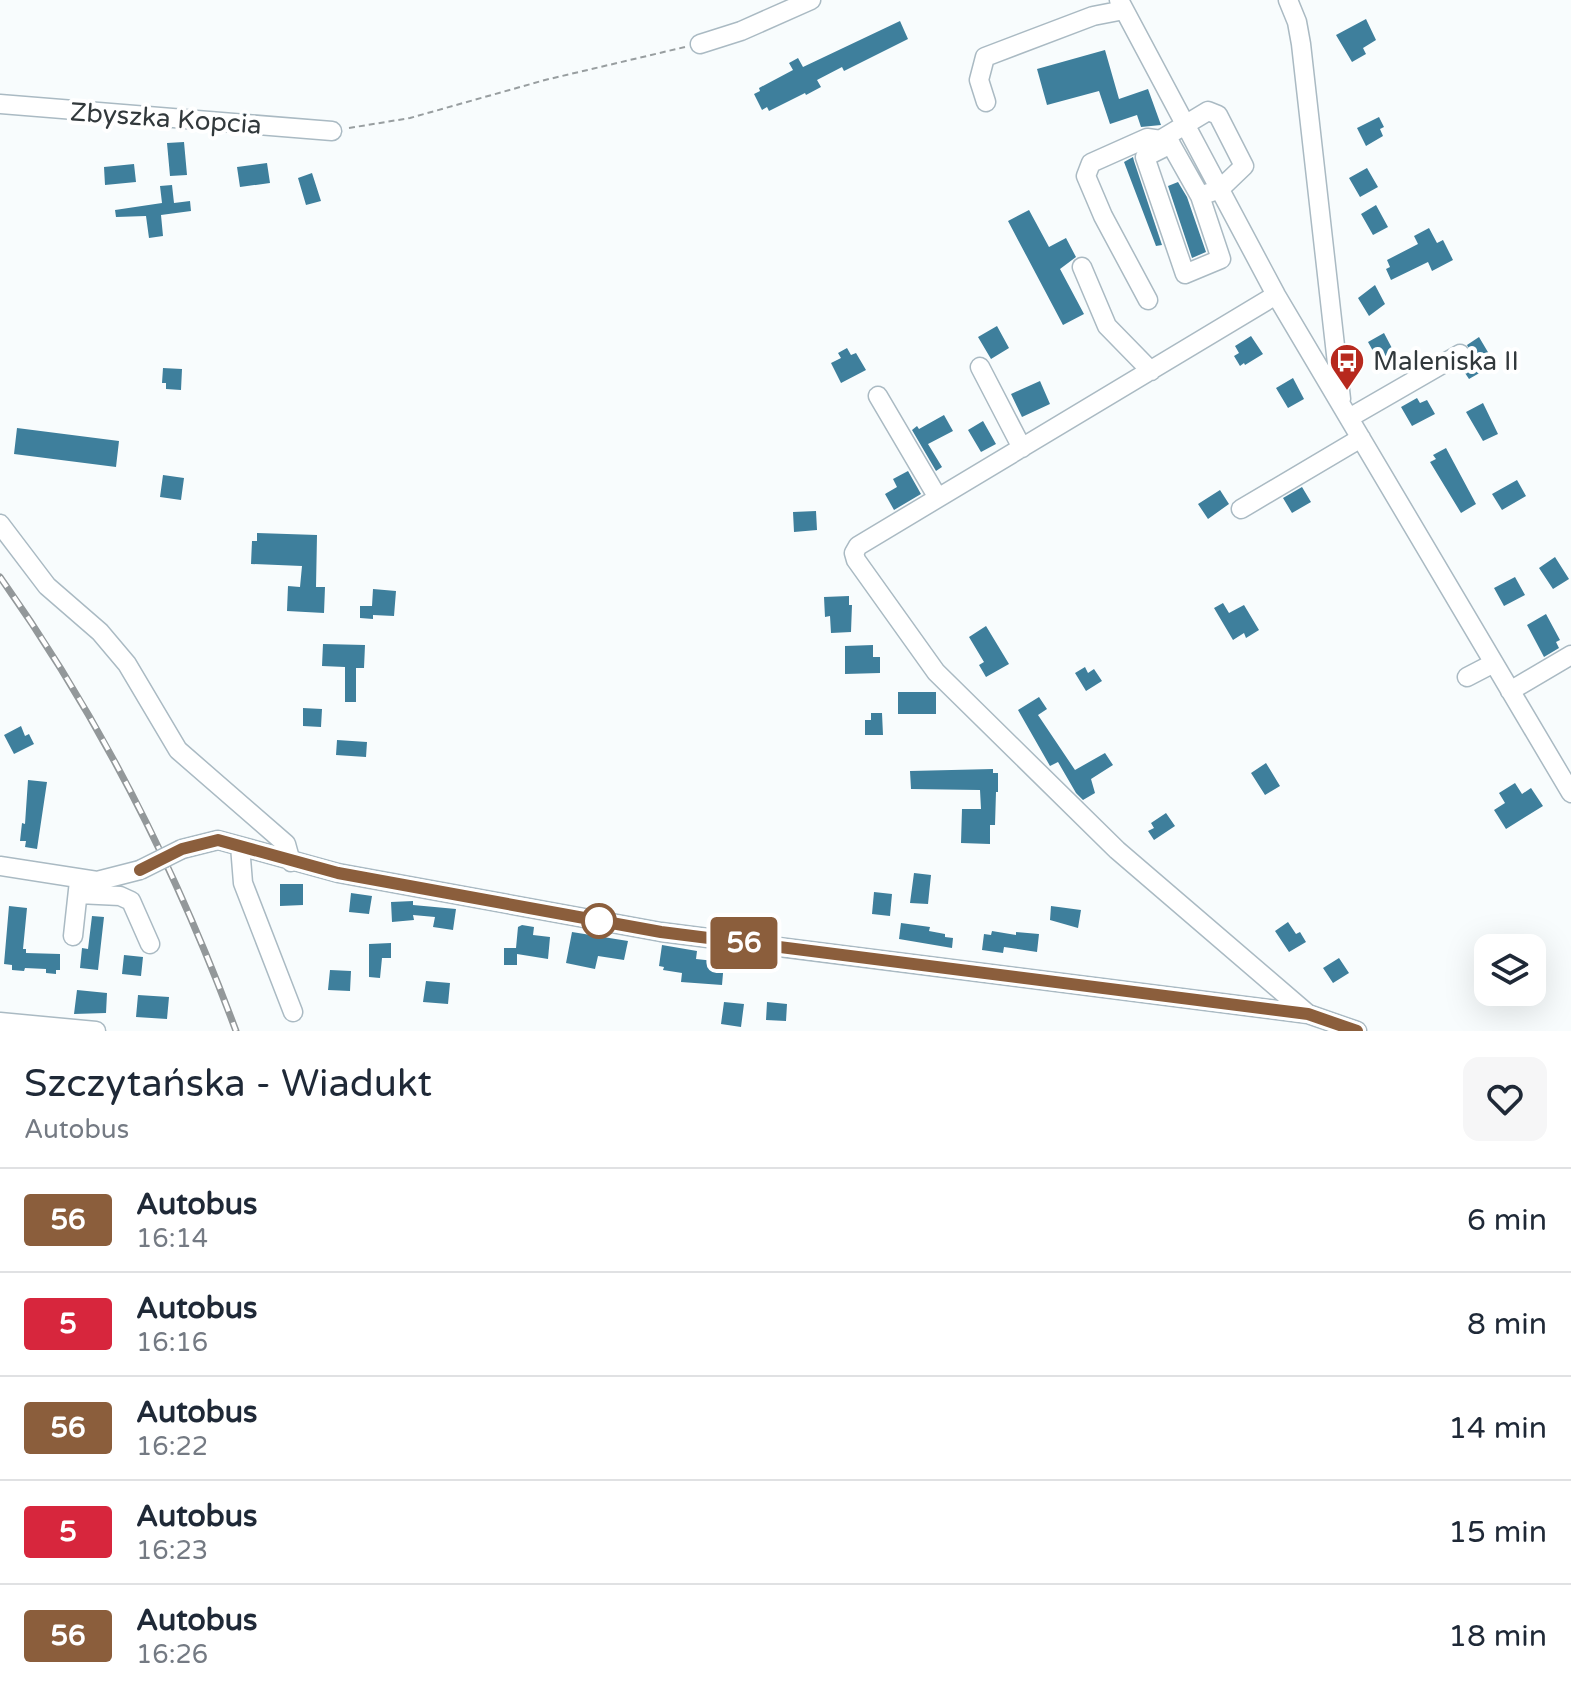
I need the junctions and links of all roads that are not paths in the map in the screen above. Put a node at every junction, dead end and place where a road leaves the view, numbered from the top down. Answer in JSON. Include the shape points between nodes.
{"nodes":[{"id":1,"x":811,"y":0,"type":"edge"},
{"id":2,"x":1288,"y":0,"type":"edge"},
{"id":3,"x":1122,"y":5,"type":"edge"},
{"id":4,"x":700,"y":44,"type":"road end"},
{"id":5,"x":986,"y":102,"type":"dead end"},
{"id":6,"x":0,"y":104,"type":"edge"},
{"id":7,"x":1184,"y":123,"type":"junction"},
{"id":8,"x":332,"y":131,"type":"road end"},
{"id":9,"x":1165,"y":142,"type":"junction"},
{"id":10,"x":1220,"y":189,"type":"junction"},
{"id":11,"x":1200,"y":196,"type":"junction"},
{"id":12,"x":1082,"y":267,"type":"dead end"},
{"id":13,"x":1276,"y":295,"type":"junction"},
{"id":14,"x":1148,"y":300,"type":"dead end"},
{"id":15,"x":1460,"y":354,"type":"dead end"},
{"id":16,"x":980,"y":367,"type":"dead end"},
{"id":17,"x":1151,"y":371,"type":"junction"},
{"id":18,"x":878,"y":396,"type":"dead end"},
{"id":19,"x":1345,"y":412,"type":"junction"},
{"id":20,"x":1361,"y":438,"type":"junction"},
{"id":21,"x":1022,"y":448,"type":"junction"},
{"id":22,"x":938,"y":498,"type":"junction"},
{"id":23,"x":1241,"y":509,"type":"dead end"},
{"id":24,"x":0,"y":524,"type":"edge"},
{"id":25,"x":1571,"y":655,"type":"edge"},
{"id":26,"x":1494,"y":663,"type":"junction"},
{"id":27,"x":1467,"y":677,"type":"dead end"},
{"id":28,"x":1510,"y":691,"type":"junction"},
{"id":29,"x":1571,"y":793,"type":"edge"},
{"id":30,"x":240,"y":846,"type":"junction"},
{"id":31,"x":291,"y":862,"type":"junction"},
{"id":32,"x":0,"y":866,"type":"edge"},
{"id":33,"x":79,"y":886,"type":"junction"},
{"id":34,"x":73,"y":936,"type":"dead end"},
{"id":35,"x":150,"y":944,"type":"dead end"},
{"id":36,"x":293,"y":1012,"type":"dead end"},
{"id":37,"x":1308,"y":1014,"type":"junction"},
{"id":38,"x":0,"y":1022,"type":"edge"},
{"id":39,"x":96,"y":1031,"type":"edge"},
{"id":40,"x":1357,"y":1031,"type":"edge"}],
"edges":[{"from":1,"to":4,"type":"street"},
{"from":2,"to":19,"type":"street","via":[[1303,59]]},
{"from":3,"to":5,"type":"street","via":[[985,57],[979,80]]},
{"from":3,"to":7,"type":"street"},
{"from":6,"to":8,"type":"street","name":"Zbyszka Kopcia"},
{"from":7,"to":9,"type":"street"},
{"from":7,"to":10,"type":"street"},
{"from":7,"to":10,"type":"street","via":[[1208,111],[1218,115],[1244,166]]},
{"from":9,"to":11,"type":"street"},
{"from":9,"to":11,"type":"street","via":[[1145,157],[1185,274],[1221,259]]},
{"from":9,"to":14,"type":"street","via":[[1147,138],[1091,163],[1086,176]]},
{"from":10,"to":11,"type":"street"},
{"from":10,"to":13,"type":"street"},
{"from":12,"to":17,"type":"street","via":[[1107,326]]},
{"from":13,"to":17,"type":"street"},
{"from":13,"to":19,"type":"street"},
{"from":15,"to":19,"type":"street"},
{"from":16,"to":21,"type":"street"},
{"from":17,"to":21,"type":"street"},
{"from":18,"to":22,"type":"street"},
{"from":19,"to":20,"type":"street"},
{"from":20,"to":23,"type":"street"},
{"from":20,"to":26,"type":"street"},
{"from":21,"to":22,"type":"street"},
{"from":22,"to":37,"type":"street","via":[[854,553],[927,660],[1117,850]]},
{"from":24,"to":31,"type":"street","via":[[47,586],[100,632],[127,664],[178,750],[286,844]]},
{"from":25,"to":28,"type":"street"},
{"from":26,"to":27,"type":"street"},
{"from":26,"to":28,"type":"street"},
{"from":28,"to":29,"type":"street"},
{"from":30,"to":31,"type":"street"},
{"from":30,"to":33,"type":"street","bridge":true,"via":[[218,840]]},
{"from":30,"to":36,"type":"street","via":[[243,883]]},
{"from":31,"to":37,"type":"street","via":[[661,932]]},
{"from":32,"to":33,"type":"street","via":[[60,876]]},
{"from":33,"to":34,"type":"street"},
{"from":33,"to":35,"type":"street","via":[[131,901]]},
{"from":37,"to":40,"type":"street"},
{"from":38,"to":39,"type":"street"}]}
